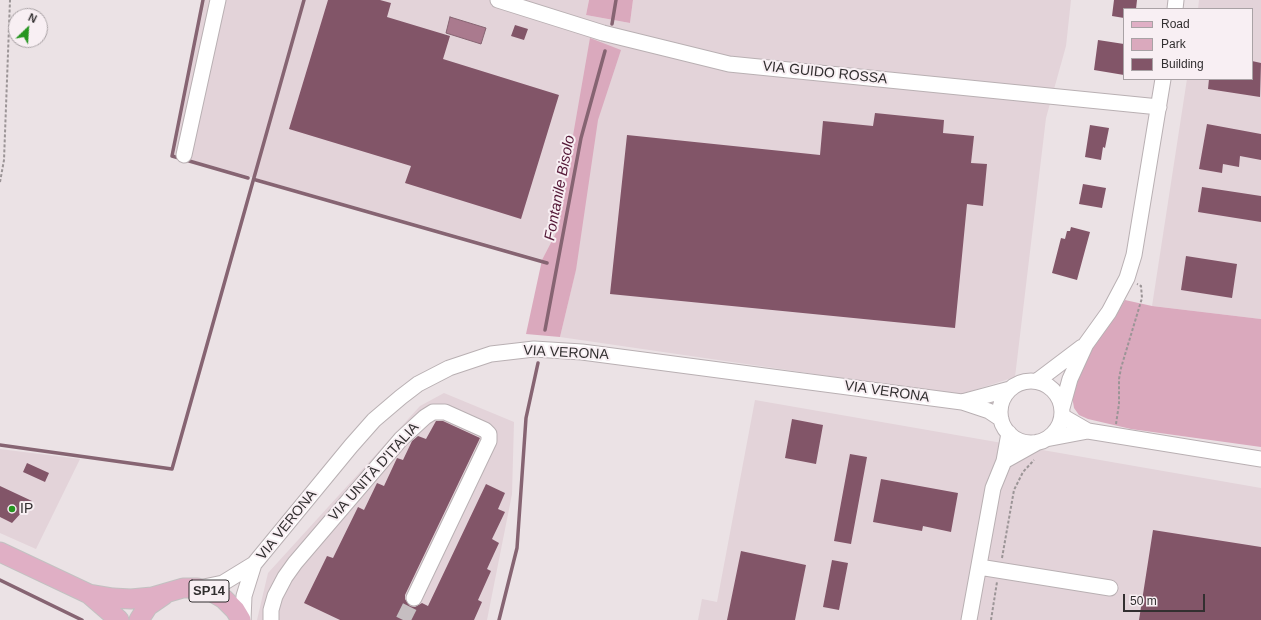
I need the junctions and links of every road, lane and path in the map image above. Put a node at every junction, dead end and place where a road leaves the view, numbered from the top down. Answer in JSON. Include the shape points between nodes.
{"nodes":[{"id":1,"x":10,"y":0,"type":"edge"},
{"id":2,"x":218,"y":0,"type":"edge"},
{"id":3,"x":498,"y":0,"type":"edge"},
{"id":4,"x":1163,"y":80,"type":"edge"},
{"id":5,"x":1159,"y":107,"type":"junction"},
{"id":6,"x":184,"y":155,"type":"dead end"},
{"id":7,"x":0,"y":182,"type":"edge"},
{"id":8,"x":1127,"y":278,"type":"junction"},
{"id":9,"x":1086,"y":344,"type":"junction"},
{"id":10,"x":1037,"y":381,"type":"junction"},
{"id":11,"x":1010,"y":389,"type":"junction"},
{"id":12,"x":962,"y":402,"type":"junction"},
{"id":13,"x":1062,"y":412,"type":"junction"},
{"id":14,"x":1001,"y":419,"type":"junction"},
{"id":15,"x":1088,"y":431,"type":"junction"},
{"id":16,"x":1009,"y":433,"type":"junction"},
{"id":17,"x":1113,"y":435,"type":"junction"},
{"id":18,"x":1041,"y":446,"type":"junction"},
{"id":19,"x":1261,"y":459,"type":"edge"},
{"id":20,"x":1004,"y":461,"type":"junction"},
{"id":21,"x":0,"y":552,"type":"edge"},
{"id":22,"x":254,"y":564,"type":"junction"},
{"id":23,"x":979,"y":567,"type":"junction"},
{"id":24,"x":999,"y":570,"type":"junction"},
{"id":25,"x":194,"y":588,"type":"junction"},
{"id":26,"x":1110,"y":588,"type":"dead end"},
{"id":27,"x":166,"y":593,"type":"junction"},
{"id":28,"x":89,"y":594,"type":"junction"},
{"id":29,"x":414,"y":598,"type":"tunnel mouth"},
{"id":30,"x":118,"y":620,"type":"edge"},
{"id":31,"x":139,"y":620,"type":"edge"},
{"id":32,"x":242,"y":620,"type":"edge"},
{"id":33,"x":271,"y":620,"type":"edge"},
{"id":34,"x":970,"y":620,"type":"edge"},
{"id":35,"x":991,"y":620,"type":"edge"}],
"edges":[{"from":1,"to":7,"type":"path","via":[[4,160]]},
{"from":2,"to":6,"type":"street"},
{"from":3,"to":5,"type":"street","name":"VIA GUIDO ROSSA","via":[[603,33],[729,64]]},
{"from":4,"to":5,"type":"street"},
{"from":5,"to":8,"type":"street","via":[[1134,255]]},
{"from":8,"to":9,"type":"street","via":[[1109,312]]},
{"from":8,"to":17,"type":"path","via":[[1141,286],[1142,298],[1120,368],[1119,404]]},
{"from":9,"to":10,"type":"street"},
{"from":9,"to":13,"type":"street","via":[[1070,379]]},
{"from":10,"to":11,"type":"street","via":[[1023,382]]},
{"from":10,"to":13,"type":"street","via":[[1054,390],[1060,399]]},
{"from":11,"to":12,"type":"street","name":"VIA VERONA"},
{"from":11,"to":14,"type":"street","via":[[1002,403]]},
{"from":12,"to":14,"type":"street","name":"VIA VERONA","via":[[989,411]]},
{"from":12,"to":22,"type":"street","name":"VIA VERONA","via":[[582,352],[540,349],[491,354],[460,364],[424,381],[386,409],[351,446]]},
{"from":13,"to":15,"type":"street"},
{"from":13,"to":18,"type":"street","via":[[1059,426]]},
{"from":14,"to":16,"type":"street"},
{"from":15,"to":17,"type":"street"},
{"from":15,"to":18,"type":"street"},
{"from":16,"to":18,"type":"street","via":[[1022,442]]},
{"from":16,"to":20,"type":"street"},
{"from":17,"to":19,"type":"street"},
{"from":18,"to":20,"type":"street"},
{"from":18,"to":24,"type":"path","via":[[1014,490]]},
{"from":20,"to":23,"type":"street","via":[[993,488]]},
{"from":21,"to":28,"type":"main road","number":"SP14"},
{"from":22,"to":25,"type":"street","name":"VIA VERONA","via":[[223,583]]},
{"from":22,"to":32,"type":"street","name":"VIA VERONA","via":[[244,596]]},
{"from":23,"to":24,"type":"street"},
{"from":23,"to":34,"type":"street"},
{"from":24,"to":26,"type":"street"},
{"from":24,"to":35,"type":"path"},
{"from":25,"to":27,"type":"main road","number":"SP14"},
{"from":25,"to":32,"type":"main road","number":"SP14","via":[[222,598]]},
{"from":27,"to":28,"type":"main road","number":"SP14","via":[[123,599]]},
{"from":27,"to":31,"type":"main road","number":"SP14","via":[[151,603]]},
{"from":28,"to":30,"type":"main road","number":"SP14"},
{"from":29,"to":33,"type":"street","name":"VIA UNITÀ D'ITALIA","via":[[489,441],[489,434],[485,430],[445,412],[433,412],[401,439],[295,563],[284,577],[275,596]]}]}
